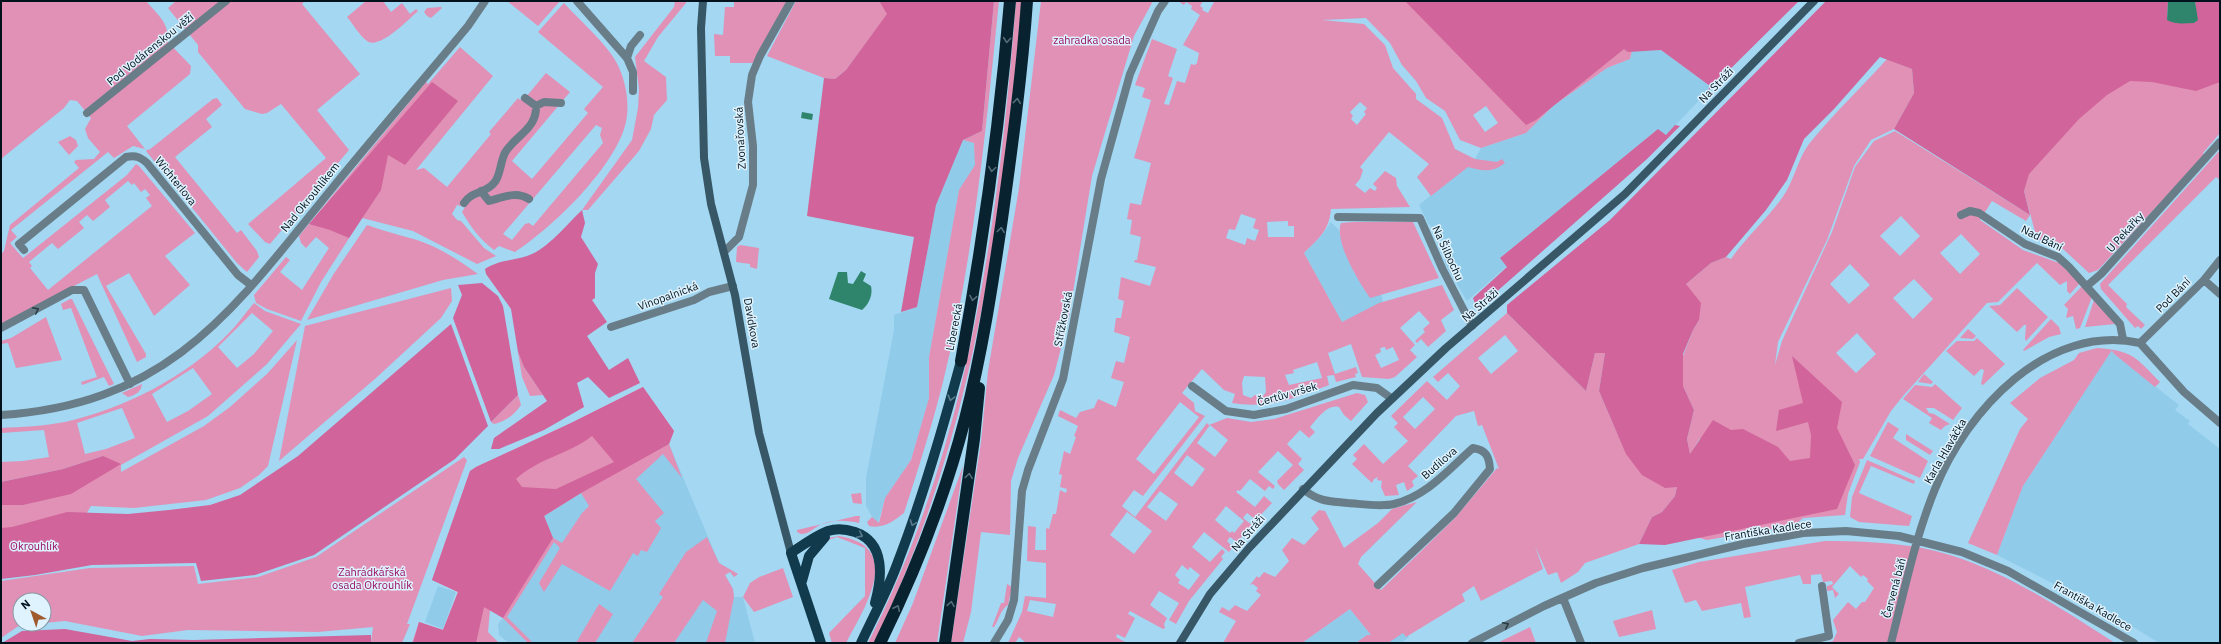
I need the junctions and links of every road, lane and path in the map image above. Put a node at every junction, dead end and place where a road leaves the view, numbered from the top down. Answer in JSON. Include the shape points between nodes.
{"nodes":[{"id":1,"x":226,"y":1,"type":"edge"},
{"id":2,"x":485,"y":1,"type":"edge"},
{"id":3,"x":577,"y":1,"type":"edge"},
{"id":4,"x":703,"y":1,"type":"edge"},
{"id":5,"x":791,"y":1,"type":"edge"},
{"id":6,"x":1010,"y":1,"type":"edge"},
{"id":7,"x":1027,"y":1,"type":"edge"},
{"id":8,"x":1165,"y":1,"type":"edge"},
{"id":9,"x":1814,"y":1,"type":"edge"},
{"id":10,"x":640,"y":35,"type":"dead end"},
{"id":11,"x":627,"y":58,"type":"junction"},
{"id":12,"x":633,"y":92,"type":"dead end"},
{"id":13,"x":524,"y":98,"type":"dead end"},
{"id":14,"x":561,"y":103,"type":"dead end"},
{"id":15,"x":536,"y":106,"type":"junction"},
{"id":16,"x":87,"y":113,"type":"dead end"},
{"id":17,"x":2220,"y":142,"type":"edge"},
{"id":18,"x":482,"y":191,"type":"junction"},
{"id":19,"x":529,"y":199,"type":"dead end"},
{"id":20,"x":464,"y":203,"type":"dead end"},
{"id":21,"x":1961,"y":215,"type":"dead end"},
{"id":22,"x":1338,"y":217,"type":"dead end"},
{"id":23,"x":24,"y":250,"type":"dead end"},
{"id":24,"x":724,"y":252,"type":"junction"},
{"id":25,"x":2220,"y":260,"type":"edge"},
{"id":26,"x":2204,"y":280,"type":"junction"},
{"id":27,"x":251,"y":285,"type":"junction"},
{"id":28,"x":2088,"y":285,"type":"junction"},
{"id":29,"x":733,"y":286,"type":"junction"},
{"id":30,"x":2220,"y":294,"type":"edge"},
{"id":31,"x":1472,"y":326,"type":"junction"},
{"id":32,"x":1,"y":328,"type":"edge"},
{"id":33,"x":611,"y":328,"type":"dead end"},
{"id":34,"x":2123,"y":339,"type":"junction"},
{"id":35,"x":2140,"y":343,"type":"junction"},
{"id":36,"x":982,"y":347,"type":"junction"},
{"id":37,"x":961,"y":361,"type":"joint"},
{"id":38,"x":130,"y":384,"type":"junction"},
{"id":39,"x":1192,"y":386,"type":"dead end"},
{"id":40,"x":1391,"y":398,"type":"junction"},
{"id":41,"x":1,"y":415,"type":"edge"},
{"id":42,"x":2220,"y":423,"type":"edge"},
{"id":43,"x":1303,"y":488,"type":"junction"},
{"id":44,"x":835,"y":530,"type":"junction"},
{"id":45,"x":1918,"y":539,"type":"junction"},
{"id":46,"x":791,"y":553,"type":"junction"},
{"id":47,"x":801,"y":583,"type":"junction"},
{"id":48,"x":1378,"y":585,"type":"dead end"},
{"id":49,"x":1822,"y":586,"type":"dead end"},
{"id":50,"x":1563,"y":598,"type":"junction"},
{"id":51,"x":821,"y":643,"type":"edge"},
{"id":52,"x":861,"y":643,"type":"edge"},
{"id":53,"x":880,"y":643,"type":"edge"},
{"id":54,"x":945,"y":643,"type":"edge"},
{"id":55,"x":994,"y":643,"type":"edge"},
{"id":56,"x":1180,"y":643,"type":"edge"},
{"id":57,"x":1472,"y":643,"type":"edge"},
{"id":58,"x":1581,"y":643,"type":"edge"},
{"id":59,"x":1799,"y":643,"type":"edge"},
{"id":60,"x":1890,"y":643,"type":"edge"},
{"id":61,"x":2134,"y":643,"type":"edge"}],
"edges":[{"from":1,"to":16,"type":"street","name":"Pod Vodárenskou věží"},
{"from":2,"to":27,"type":"street","name":"Nad Okrouhlíkem","via":[[438,63]]},
{"from":3,"to":11,"type":"street"},
{"from":4,"to":24,"type":"street","name":"Davídkova","via":[[701,28],[704,158],[711,204]]},
{"from":5,"to":24,"type":"street","name":"Zvonařovská","via":[[752,75],[748,102],[753,146],[753,185],[739,237]]},
{"from":6,"to":37,"type":"highway","name":"Liberecká","one_way":true,"via":[[983,237]]},
{"from":36,"to":7,"type":"highway","one_way":true,"via":[[1010,161]]},
{"from":8,"to":55,"type":"street","name":"Střížkovská","via":[[1130,74],[1101,179],[1063,379],[1022,491],[1014,600],[1008,620]]},
{"from":9,"to":31,"type":"street","name":"Na Stráži","via":[[1625,194]]},
{"from":10,"to":11,"type":"street","via":[[631,46]]},
{"from":11,"to":12,"type":"street","via":[[633,72]]},
{"from":13,"to":15,"type":"street"},
{"from":14,"to":15,"type":"street","via":[[544,102]]},
{"from":15,"to":18,"type":"street","via":[[536,115],[530,126],[505,152],[495,182]]},
{"from":17,"to":28,"type":"street","name":"U Pekařky","via":[[2101,274]]},
{"from":18,"to":19,"type":"street","via":[[489,201],[514,194],[521,194]]},
{"from":18,"to":20,"type":"street","via":[[469,196]]},
{"from":21,"to":28,"type":"street","name":"Nad Bání","via":[[1970,211],[1979,213],[2025,244],[2058,257]]},
{"from":22,"to":31,"type":"street","name":"Na Šilbochu","via":[[1420,218]]},
{"from":23,"to":27,"type":"street","name":"Wichterlova","via":[[19,244],[126,157],[134,156],[147,163],[238,275]]},
{"from":24,"to":29,"type":"street","name":"Davídkova"},
{"from":25,"to":26,"type":"street","name":"Pod Bání"},
{"from":26,"to":30,"type":"street"},
{"from":26,"to":35,"type":"street","name":"Pod Bání"},
{"from":27,"to":38,"type":"street","name":"Nad Okrouhlíkem","via":[[195,344],[167,364]]},
{"from":28,"to":34,"type":"street","via":[[2120,324]]},
{"from":29,"to":33,"type":"street","name":"Vinopalnická","via":[[709,292],[694,300]]},
{"from":29,"to":46,"type":"street","name":"Davídkova","via":[[759,432]]},
{"from":31,"to":40,"type":"street","name":"Na Stráži"},
{"from":32,"to":38,"type":"street","one_way":true,"via":[[72,290],[84,290]]},
{"from":34,"to":35,"type":"street","name":"Karla Hlaváčka"},
{"from":34,"to":45,"type":"street","name":"Karla Hlaváčka","via":[[2081,343],[2051,355],[2026,368],[2005,387],[1961,440],[1936,488]]},
{"from":35,"to":42,"type":"street","via":[[2184,392]]},
{"from":53,"to":36,"type":"highway","one_way":true,"via":[[905,591],[933,518],[965,420]]},
{"from":54,"to":36,"type":"highway","one_way":true,"via":[[974,439]]},
{"from":37,"to":52,"type":"main road","name":"Liberecká","one_way":true,"via":[[939,445],[918,509],[899,561]]},
{"from":38,"to":41,"type":"street","name":"Nad Okrouhlíkem","via":[[73,405]]},
{"from":39,"to":40,"type":"street","name":"Čertův vršek","via":[[1226,411],[1254,415],[1286,409],[1354,385],[1377,388]]},
{"from":40,"to":43,"type":"street","name":"Na Stráži"},
{"from":43,"to":48,"type":"street","name":"Budilova","via":[[1316,499],[1324,501],[1393,504],[1424,490],[1473,448],[1481,449],[1487,454],[1490,469],[1486,475],[1454,513]]},
{"from":43,"to":56,"type":"street","name":"Na Stráži","via":[[1210,594]]},
{"from":44,"to":46,"type":"main road","via":[[820,535]]},
{"from":44,"to":47,"type":"main road","via":[[814,548],[805,565]]},
{"from":44,"to":52,"type":"main road","one_way":true,"via":[[852,531],[865,536],[875,548],[880,563],[877,597]]},
{"from":45,"to":50,"type":"street","name":"Františka Kadlece","via":[[1873,532],[1803,533],[1742,544],[1643,568],[1596,583]]},
{"from":45,"to":60,"type":"street","name":"Červená báň"},
{"from":45,"to":61,"type":"street","name":"Františka Kadlece","via":[[1962,552],[2008,571]]},
{"from":46,"to":47,"type":"main road","name":"Davídkova"},
{"from":47,"to":51,"type":"main road","name":"Davídkova"},
{"from":49,"to":59,"type":"street","via":[[1829,636]]},
{"from":57,"to":50,"type":"street","name":"Františka Kadlece","one_way":true},
{"from":50,"to":58,"type":"street"}]}
